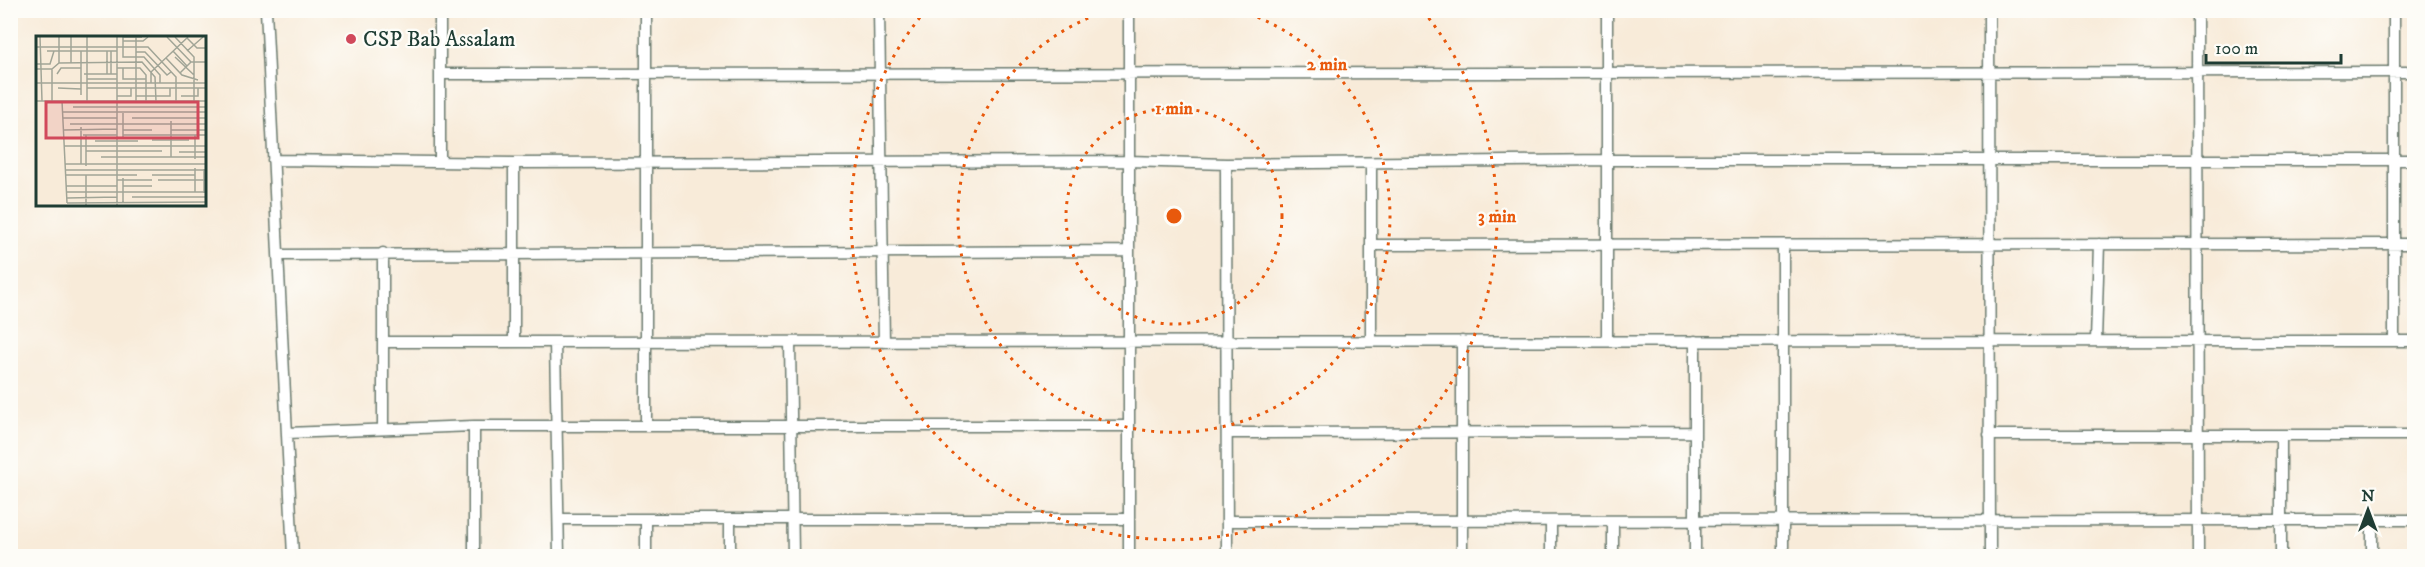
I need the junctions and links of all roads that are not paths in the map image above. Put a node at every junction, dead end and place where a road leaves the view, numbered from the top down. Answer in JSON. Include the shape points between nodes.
{"nodes":[{"id":1,"x":266,"y":10,"type":"edge"},
{"id":2,"x":440,"y":10,"type":"edge"},
{"id":3,"x":646,"y":10,"type":"edge"},
{"id":4,"x":879,"y":10,"type":"edge"},
{"id":5,"x":1129,"y":10,"type":"edge"},
{"id":6,"x":1607,"y":10,"type":"edge"},
{"id":7,"x":1989,"y":10,"type":"edge"},
{"id":8,"x":2197,"y":10,"type":"edge"},
{"id":9,"x":2394,"y":10,"type":"edge"},
{"id":10,"x":2394,"y":72,"type":"junction"},
{"id":11,"x":2415,"y":72,"type":"edge"},
{"id":12,"x":1129,"y":73,"type":"junction"},
{"id":13,"x":1607,"y":73,"type":"junction"},
{"id":14,"x":1989,"y":73,"type":"junction"},
{"id":15,"x":2197,"y":73,"type":"junction"},
{"id":16,"x":440,"y":74,"type":"junction"},
{"id":17,"x":646,"y":74,"type":"junction"},
{"id":18,"x":880,"y":74,"type":"junction"},
{"id":19,"x":273,"y":160,"type":"junction"},
{"id":20,"x":881,"y":160,"type":"junction"},
{"id":21,"x":1129,"y":160,"type":"junction"},
{"id":22,"x":1607,"y":160,"type":"junction"},
{"id":23,"x":1989,"y":160,"type":"junction"},
{"id":24,"x":2198,"y":160,"type":"junction"},
{"id":25,"x":2395,"y":160,"type":"junction"},
{"id":26,"x":2415,"y":160,"type":"edge"},
{"id":27,"x":440,"y":161,"type":"junction"},
{"id":28,"x":514,"y":163,"type":"junction"},
{"id":29,"x":646,"y":163,"type":"junction"},
{"id":30,"x":1371,"y":163,"type":"junction"},
{"id":31,"x":1226,"y":164,"type":"junction"},
{"id":32,"x":2099,"y":244,"type":"junction"},
{"id":33,"x":2198,"y":244,"type":"junction"},
{"id":34,"x":2394,"y":244,"type":"junction"},
{"id":35,"x":2415,"y":244,"type":"edge"},
{"id":36,"x":1371,"y":245,"type":"junction"},
{"id":37,"x":1607,"y":245,"type":"junction"},
{"id":38,"x":1783,"y":245,"type":"junction"},
{"id":39,"x":1989,"y":245,"type":"junction"},
{"id":40,"x":1129,"y":251,"type":"junction"},
{"id":41,"x":514,"y":252,"type":"junction"},
{"id":42,"x":646,"y":252,"type":"junction"},
{"id":43,"x":883,"y":252,"type":"junction"},
{"id":44,"x":383,"y":253,"type":"junction"},
{"id":45,"x":278,"y":255,"type":"junction"},
{"id":46,"x":1371,"y":341,"type":"junction"},
{"id":47,"x":1462,"y":341,"type":"junction"},
{"id":48,"x":1607,"y":341,"type":"junction"},
{"id":49,"x":1695,"y":341,"type":"junction"},
{"id":50,"x":1783,"y":341,"type":"junction"},
{"id":51,"x":1989,"y":341,"type":"junction"},
{"id":52,"x":2096,"y":341,"type":"junction"},
{"id":53,"x":2198,"y":341,"type":"junction"},
{"id":54,"x":2394,"y":341,"type":"junction"},
{"id":55,"x":2415,"y":341,"type":"edge"},
{"id":56,"x":383,"y":342,"type":"junction"},
{"id":57,"x":514,"y":342,"type":"junction"},
{"id":58,"x":555,"y":342,"type":"junction"},
{"id":59,"x":646,"y":342,"type":"junction"},
{"id":60,"x":790,"y":342,"type":"junction"},
{"id":61,"x":884,"y":342,"type":"junction"},
{"id":62,"x":1129,"y":342,"type":"junction"},
{"id":63,"x":1227,"y":342,"type":"junction"},
{"id":64,"x":474,"y":426,"type":"junction"},
{"id":65,"x":559,"y":426,"type":"junction"},
{"id":66,"x":646,"y":426,"type":"junction"},
{"id":67,"x":792,"y":426,"type":"junction"},
{"id":68,"x":1129,"y":426,"type":"junction"},
{"id":69,"x":383,"y":429,"type":"junction"},
{"id":70,"x":287,"y":432,"type":"junction"},
{"id":71,"x":1227,"y":432,"type":"junction"},
{"id":72,"x":1462,"y":432,"type":"junction"},
{"id":73,"x":1695,"y":432,"type":"junction"},
{"id":74,"x":1989,"y":435,"type":"junction"},
{"id":75,"x":2198,"y":435,"type":"junction"},
{"id":76,"x":2281,"y":435,"type":"junction"},
{"id":77,"x":2415,"y":435,"type":"edge"},
{"id":78,"x":559,"y":519,"type":"junction"},
{"id":79,"x":646,"y":519,"type":"junction"},
{"id":80,"x":730,"y":519,"type":"junction"},
{"id":81,"x":793,"y":519,"type":"junction"},
{"id":82,"x":1129,"y":519,"type":"junction"},
{"id":83,"x":1990,"y":520,"type":"junction"},
{"id":84,"x":2198,"y":520,"type":"junction"},
{"id":85,"x":2281,"y":520,"type":"junction"},
{"id":86,"x":2372,"y":520,"type":"junction"},
{"id":87,"x":2415,"y":520,"type":"edge"},
{"id":88,"x":1227,"y":521,"type":"junction"},
{"id":89,"x":1462,"y":521,"type":"junction"},
{"id":90,"x":1551,"y":521,"type":"junction"},
{"id":91,"x":1612,"y":521,"type":"junction"},
{"id":92,"x":1695,"y":521,"type":"junction"},
{"id":93,"x":1783,"y":521,"type":"junction"},
{"id":94,"x":293,"y":556,"type":"edge"},
{"id":95,"x":474,"y":556,"type":"edge"},
{"id":96,"x":559,"y":556,"type":"edge"},
{"id":97,"x":646,"y":556,"type":"edge"},
{"id":98,"x":730,"y":556,"type":"edge"},
{"id":99,"x":793,"y":556,"type":"edge"},
{"id":100,"x":1129,"y":556,"type":"edge"},
{"id":101,"x":1227,"y":556,"type":"edge"},
{"id":102,"x":1462,"y":556,"type":"edge"},
{"id":103,"x":1551,"y":556,"type":"edge"},
{"id":104,"x":1612,"y":556,"type":"edge"},
{"id":105,"x":1695,"y":556,"type":"edge"},
{"id":106,"x":1783,"y":556,"type":"edge"},
{"id":107,"x":1990,"y":556,"type":"edge"},
{"id":108,"x":2198,"y":556,"type":"edge"},
{"id":109,"x":2281,"y":556,"type":"edge"},
{"id":110,"x":2372,"y":556,"type":"edge"}],
"edges":[{"from":1,"to":19,"type":"street"},
{"from":2,"to":16,"type":"street"},
{"from":3,"to":17,"type":"street"},
{"from":4,"to":18,"type":"street"},
{"from":5,"to":12,"type":"street"},
{"from":6,"to":13,"type":"street"},
{"from":7,"to":14,"type":"street"},
{"from":8,"to":15,"type":"street"},
{"from":9,"to":10,"type":"street"},
{"from":10,"to":11,"type":"street"},
{"from":10,"to":15,"type":"street"},
{"from":10,"to":25,"type":"street"},
{"from":12,"to":13,"type":"street"},
{"from":12,"to":18,"type":"street"},
{"from":12,"to":21,"type":"street"},
{"from":13,"to":14,"type":"street"},
{"from":13,"to":22,"type":"street"},
{"from":14,"to":15,"type":"street"},
{"from":14,"to":23,"type":"street"},
{"from":15,"to":24,"type":"street"},
{"from":16,"to":17,"type":"street"},
{"from":16,"to":27,"type":"street"},
{"from":17,"to":18,"type":"street"},
{"from":17,"to":29,"type":"street"},
{"from":18,"to":20,"type":"street"},
{"from":19,"to":27,"type":"street"},
{"from":19,"to":45,"type":"street"},
{"from":20,"to":21,"type":"street"},
{"from":20,"to":29,"type":"street"},
{"from":20,"to":43,"type":"street"},
{"from":21,"to":31,"type":"street"},
{"from":21,"to":40,"type":"street"},
{"from":22,"to":23,"type":"street"},
{"from":22,"to":30,"type":"street"},
{"from":22,"to":37,"type":"street"},
{"from":23,"to":24,"type":"street"},
{"from":23,"to":39,"type":"street"},
{"from":24,"to":25,"type":"street"},
{"from":24,"to":33,"type":"street"},
{"from":25,"to":26,"type":"street"},
{"from":25,"to":34,"type":"street"},
{"from":27,"to":28,"type":"street"},
{"from":28,"to":29,"type":"street"},
{"from":28,"to":41,"type":"street"},
{"from":29,"to":42,"type":"street"},
{"from":30,"to":31,"type":"street"},
{"from":30,"to":36,"type":"street"},
{"from":31,"to":63,"type":"street"},
{"from":32,"to":33,"type":"street"},
{"from":32,"to":39,"type":"street"},
{"from":32,"to":52,"type":"street"},
{"from":33,"to":34,"type":"street"},
{"from":33,"to":53,"type":"street"},
{"from":34,"to":35,"type":"street"},
{"from":34,"to":54,"type":"street"},
{"from":36,"to":37,"type":"street"},
{"from":36,"to":46,"type":"street"},
{"from":37,"to":38,"type":"street"},
{"from":37,"to":48,"type":"street"},
{"from":38,"to":39,"type":"street"},
{"from":38,"to":50,"type":"street"},
{"from":39,"to":51,"type":"street"},
{"from":40,"to":43,"type":"street"},
{"from":40,"to":62,"type":"street"},
{"from":41,"to":42,"type":"street"},
{"from":41,"to":44,"type":"street"},
{"from":41,"to":57,"type":"street"},
{"from":42,"to":43,"type":"street"},
{"from":42,"to":59,"type":"street"},
{"from":43,"to":61,"type":"street"},
{"from":44,"to":45,"type":"street"},
{"from":44,"to":56,"type":"street"},
{"from":45,"to":70,"type":"street"},
{"from":46,"to":47,"type":"street"},
{"from":46,"to":63,"type":"street"},
{"from":47,"to":48,"type":"street"},
{"from":47,"to":72,"type":"street"},
{"from":48,"to":49,"type":"street"},
{"from":49,"to":50,"type":"street"},
{"from":49,"to":73,"type":"street"},
{"from":50,"to":51,"type":"street"},
{"from":50,"to":93,"type":"street"},
{"from":51,"to":52,"type":"street"},
{"from":51,"to":74,"type":"street"},
{"from":52,"to":53,"type":"street"},
{"from":53,"to":54,"type":"street"},
{"from":53,"to":75,"type":"street"},
{"from":54,"to":55,"type":"street"},
{"from":56,"to":57,"type":"street"},
{"from":56,"to":69,"type":"street"},
{"from":57,"to":58,"type":"street"},
{"from":58,"to":59,"type":"street"},
{"from":58,"to":65,"type":"street"},
{"from":59,"to":60,"type":"street"},
{"from":59,"to":66,"type":"street"},
{"from":60,"to":61,"type":"street"},
{"from":60,"to":67,"type":"street"},
{"from":61,"to":62,"type":"street"},
{"from":62,"to":63,"type":"street"},
{"from":62,"to":68,"type":"street"},
{"from":63,"to":71,"type":"street"},
{"from":64,"to":65,"type":"street"},
{"from":64,"to":69,"type":"street"},
{"from":64,"to":95,"type":"street"},
{"from":65,"to":66,"type":"street"},
{"from":65,"to":78,"type":"street"},
{"from":66,"to":67,"type":"street"},
{"from":67,"to":68,"type":"street"},
{"from":67,"to":81,"type":"street"},
{"from":68,"to":82,"type":"street"},
{"from":69,"to":70,"type":"street"},
{"from":70,"to":94,"type":"street"},
{"from":71,"to":72,"type":"street"},
{"from":71,"to":88,"type":"street"},
{"from":72,"to":73,"type":"street"},
{"from":72,"to":89,"type":"street"},
{"from":73,"to":92,"type":"street"},
{"from":74,"to":75,"type":"street"},
{"from":74,"to":83,"type":"street"},
{"from":75,"to":76,"type":"street"},
{"from":75,"to":84,"type":"street"},
{"from":76,"to":77,"type":"street"},
{"from":76,"to":85,"type":"street"},
{"from":78,"to":79,"type":"street"},
{"from":78,"to":96,"type":"street"},
{"from":79,"to":80,"type":"street"},
{"from":79,"to":97,"type":"street"},
{"from":80,"to":81,"type":"street"},
{"from":80,"to":98,"type":"street"},
{"from":81,"to":82,"type":"street"},
{"from":81,"to":99,"type":"street"},
{"from":82,"to":100,"type":"street"},
{"from":83,"to":84,"type":"street"},
{"from":83,"to":93,"type":"street"},
{"from":83,"to":107,"type":"street"},
{"from":84,"to":85,"type":"street"},
{"from":84,"to":108,"type":"street"},
{"from":85,"to":86,"type":"street"},
{"from":85,"to":109,"type":"street"},
{"from":86,"to":87,"type":"street"},
{"from":86,"to":110,"type":"street"},
{"from":88,"to":89,"type":"street"},
{"from":88,"to":101,"type":"street"},
{"from":89,"to":90,"type":"street"},
{"from":89,"to":102,"type":"street"},
{"from":90,"to":91,"type":"street"},
{"from":90,"to":103,"type":"street"},
{"from":91,"to":92,"type":"street"},
{"from":91,"to":104,"type":"street"},
{"from":92,"to":93,"type":"street"},
{"from":92,"to":105,"type":"street"},
{"from":93,"to":106,"type":"street"}]}
